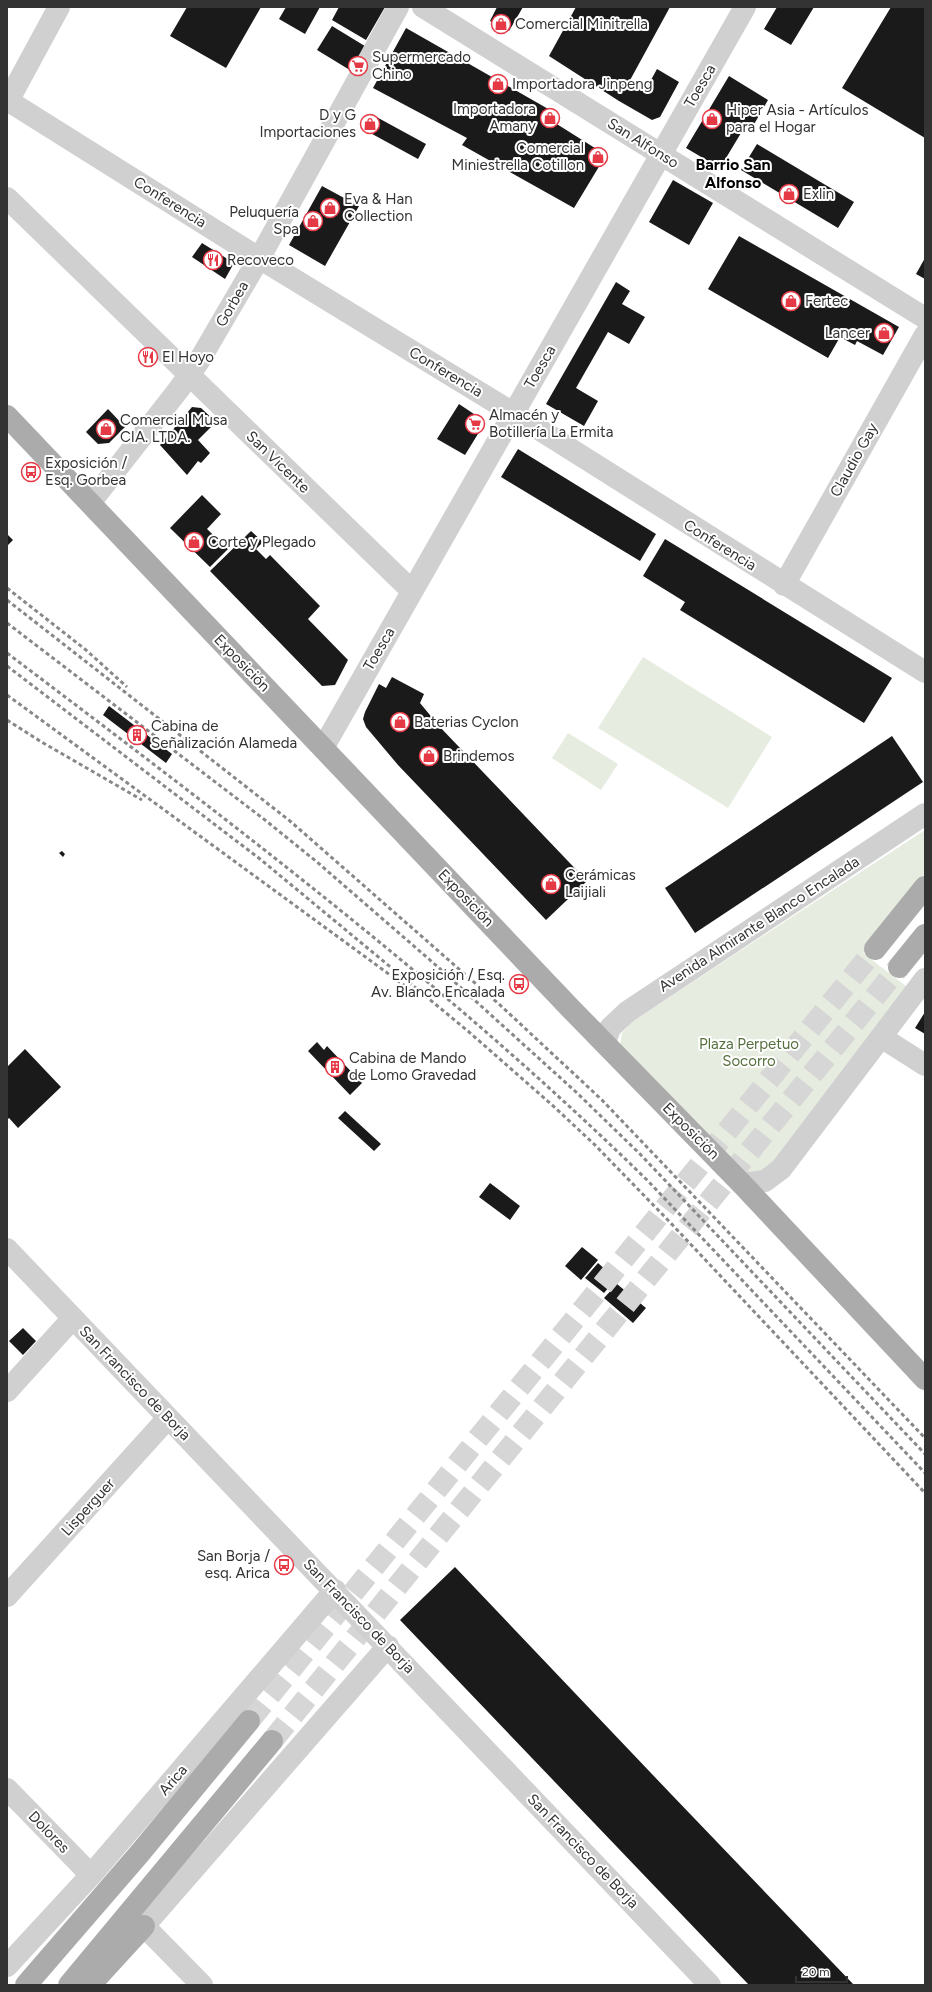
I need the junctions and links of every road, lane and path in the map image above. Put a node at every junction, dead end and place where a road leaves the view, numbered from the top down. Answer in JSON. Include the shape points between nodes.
{"nodes":[{"id":1,"x":60,"y":7,"type":"edge"},
{"id":2,"x":398,"y":7,"type":"edge"},
{"id":3,"x":423,"y":7,"type":"edge"},
{"id":4,"x":745,"y":7,"type":"edge"},
{"id":5,"x":7,"y":101,"type":"edge"},
{"id":6,"x":661,"y":154,"type":"junction"},
{"id":7,"x":7,"y":198,"type":"edge"},
{"id":8,"x":259,"y":258,"type":"junction"},
{"id":9,"x":925,"y":318,"type":"edge"},
{"id":10,"x":925,"y":335,"type":"edge"},
{"id":11,"x":189,"y":375,"type":"junction"},
{"id":12,"x":513,"y":414,"type":"junction"},
{"id":13,"x":7,"y":416,"type":"edge"},
{"id":14,"x":90,"y":503,"type":"junction"},
{"id":15,"x":784,"y":585,"type":"junction"},
{"id":16,"x":412,"y":591,"type":"junction"},
{"id":17,"x":925,"y":672,"type":"edge"},
{"id":18,"x":322,"y":748,"type":"junction"},
{"id":19,"x":925,"y":814,"type":"edge"},
{"id":20,"x":925,"y":887,"type":"edge"},
{"id":21,"x":925,"y":935,"type":"edge"},
{"id":22,"x":875,"y":949,"type":"tunnel mouth"},
{"id":23,"x":899,"y":967,"type":"tunnel mouth"},
{"id":24,"x":925,"y":979,"type":"edge"},
{"id":25,"x":881,"y":1037,"type":"junction"},
{"id":26,"x":604,"y":1044,"type":"junction"},
{"id":27,"x":925,"y":1065,"type":"edge"},
{"id":28,"x":742,"y":1184,"type":"junction"},
{"id":29,"x":7,"y":1249,"type":"edge"},
{"id":30,"x":73,"y":1318,"type":"junction"},
{"id":31,"x":925,"y":1379,"type":"edge"},
{"id":32,"x":7,"y":1391,"type":"edge"},
{"id":33,"x":168,"y":1418,"type":"junction"},
{"id":34,"x":335,"y":1590,"type":"junction"},
{"id":35,"x":7,"y":1596,"type":"edge"},
{"id":36,"x":388,"y":1646,"type":"junction"},
{"id":37,"x":249,"y":1721,"type":"tunnel mouth"},
{"id":38,"x":272,"y":1741,"type":"tunnel mouth"},
{"id":39,"x":7,"y":1789,"type":"edge"},
{"id":40,"x":91,"y":1875,"type":"junction"},
{"id":41,"x":144,"y":1926,"type":"junction"},
{"id":42,"x":7,"y":1966,"type":"edge"},
{"id":43,"x":26,"y":1985,"type":"edge"},
{"id":44,"x":69,"y":1985,"type":"edge"},
{"id":45,"x":90,"y":1985,"type":"edge"},
{"id":46,"x":202,"y":1985,"type":"edge"},
{"id":47,"x":710,"y":1985,"type":"edge"}],
"edges":[{"from":1,"to":5,"type":"street"},
{"from":2,"to":8,"type":"street","name":"Gorbea"},
{"from":3,"to":6,"type":"street","name":"San Alfonso"},
{"from":4,"to":6,"type":"street","name":"Toesca"},
{"from":5,"to":8,"type":"street","name":"Conferencia"},
{"from":6,"to":9,"type":"street","name":"San Alfonso"},
{"from":6,"to":12,"type":"street","name":"Toesca"},
{"from":7,"to":11,"type":"street","name":"San Vicente"},
{"from":8,"to":11,"type":"street","name":"Gorbea"},
{"from":8,"to":12,"type":"street","name":"Conferencia"},
{"from":10,"to":15,"type":"street","name":"Claudio Gay"},
{"from":11,"to":14,"type":"street","name":"Gorbea"},
{"from":11,"to":16,"type":"street","name":"San Vicente"},
{"from":12,"to":15,"type":"street","name":"Conferencia"},
{"from":12,"to":16,"type":"street","name":"Toesca"},
{"from":13,"to":14,"type":"main road","name":"Exposición"},
{"from":14,"to":18,"type":"main road","name":"Exposición"},
{"from":15,"to":17,"type":"street","name":"Conferencia"},
{"from":16,"to":18,"type":"street","name":"Toesca"},
{"from":18,"to":26,"type":"main road","name":"Exposición"},
{"from":19,"to":26,"type":"street","name":"Avenida Almirante Blanco Encalada","via":[[627,1012],[610,1028]]},
{"from":20,"to":22,"type":"main road"},
{"from":21,"to":23,"type":"main road"},
{"from":24,"to":25,"type":"street"},
{"from":25,"to":27,"type":"street"},
{"from":25,"to":28,"type":"street","via":[[781,1169],[765,1181]]},
{"from":26,"to":28,"type":"main road","name":"Exposición"},
{"from":28,"to":31,"type":"main road","name":"Exposición"},
{"from":29,"to":30,"type":"street","name":"San Francisco de Borja"},
{"from":30,"to":32,"type":"street"},
{"from":30,"to":33,"type":"street","name":"San Francisco de Borja"},
{"from":33,"to":34,"type":"street","name":"San Francisco de Borja"},
{"from":33,"to":35,"type":"street","name":"Lisperguer"},
{"from":34,"to":36,"type":"street","name":"San Francisco de Borja"},
{"from":34,"to":40,"type":"street","name":"Arica"},
{"from":36,"to":41,"type":"street"},
{"from":36,"to":47,"type":"street","name":"San Francisco de Borja"},
{"from":37,"to":43,"type":"main road","name":"Arica"},
{"from":38,"to":44,"type":"main road"},
{"from":39,"to":40,"type":"street","name":"Dolores"},
{"from":40,"to":42,"type":"street","name":"Arica"},
{"from":41,"to":45,"type":"main road"},
{"from":41,"to":46,"type":"street"}]}
